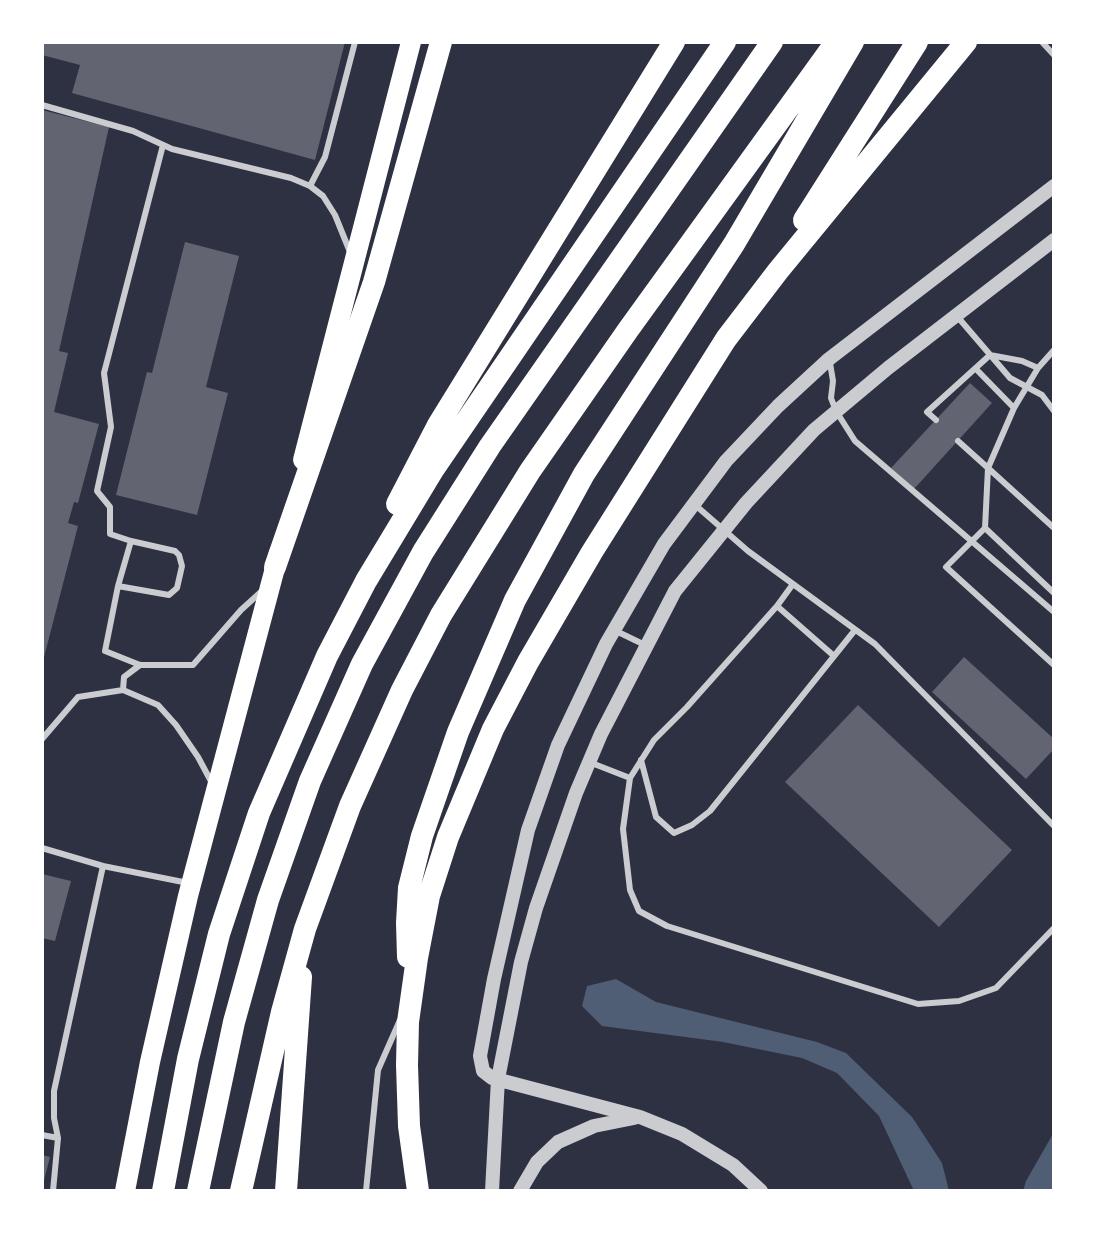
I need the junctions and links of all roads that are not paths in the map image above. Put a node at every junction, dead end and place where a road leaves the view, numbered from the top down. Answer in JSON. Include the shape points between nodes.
{"nodes":[{"id":1,"x":355,"y":42,"type":"edge"},
{"id":2,"x":411,"y":42,"type":"edge"},
{"id":3,"x":441,"y":42,"type":"edge"},
{"id":4,"x":674,"y":42,"type":"edge"},
{"id":5,"x":725,"y":42,"type":"edge"},
{"id":6,"x":772,"y":42,"type":"edge"},
{"id":7,"x":836,"y":42,"type":"edge"},
{"id":8,"x":853,"y":42,"type":"edge"},
{"id":9,"x":917,"y":42,"type":"edge"},
{"id":10,"x":966,"y":42,"type":"edge"},
{"id":11,"x":1042,"y":42,"type":"edge"},
{"id":12,"x":1054,"y":55,"type":"edge"},
{"id":13,"x":42,"y":105,"type":"edge"},
{"id":14,"x":163,"y":145,"type":"junction"},
{"id":15,"x":310,"y":186,"type":"junction"},
{"id":16,"x":1054,"y":186,"type":"edge"},
{"id":17,"x":1054,"y":240,"type":"edge"},
{"id":18,"x":354,"y":263,"type":"junction"},
{"id":19,"x":751,"y":306,"type":"junction"},
{"id":20,"x":956,"y":315,"type":"junction"},
{"id":21,"x":1054,"y":350,"type":"edge"},
{"id":22,"x":990,"y":355,"type":"junction"},
{"id":23,"x":829,"y":359,"type":"junction"},
{"id":24,"x":1038,"y":368,"type":"junction"},
{"id":25,"x":976,"y":369,"type":"junction"},
{"id":26,"x":1028,"y":385,"type":"junction"},
{"id":27,"x":1014,"y":408,"type":"junction"},
{"id":28,"x":836,"y":411,"type":"junction"},
{"id":29,"x":1054,"y":411,"type":"edge"},
{"id":30,"x":936,"y":420,"type":"dead end"},
{"id":31,"x":958,"y":441,"type":"dead end"},
{"id":32,"x":988,"y":468,"type":"junction"},
{"id":33,"x":693,"y":503,"type":"junction"},
{"id":34,"x":985,"y":528,"type":"junction"},
{"id":35,"x":1054,"y":528,"type":"edge"},
{"id":36,"x":725,"y":529,"type":"junction"},
{"id":37,"x":131,"y":541,"type":"junction"},
{"id":38,"x":972,"y":542,"type":"junction"},
{"id":39,"x":273,"y":574,"type":"junction"},
{"id":40,"x":793,"y":584,"type":"junction"},
{"id":41,"x":118,"y":586,"type":"junction"},
{"id":42,"x":1054,"y":593,"type":"edge"},
{"id":43,"x":777,"y":606,"type":"junction"},
{"id":44,"x":1054,"y":612,"type":"edge"},
{"id":45,"x":346,"y":618,"type":"junction"},
{"id":46,"x":614,"y":630,"type":"junction"},
{"id":47,"x":855,"y":630,"type":"junction"},
{"id":48,"x":645,"y":645,"type":"junction"},
{"id":49,"x":834,"y":656,"type":"junction"},
{"id":50,"x":140,"y":665,"type":"junction"},
{"id":51,"x":1054,"y":665,"type":"edge"},
{"id":52,"x":123,"y":690,"type":"junction"},
{"id":53,"x":42,"y":739,"type":"edge"},
{"id":54,"x":641,"y":760,"type":"junction"},
{"id":55,"x":589,"y":762,"type":"junction"},
{"id":56,"x":630,"y":778,"type":"junction"},
{"id":57,"x":216,"y":790,"type":"junction"},
{"id":58,"x":1054,"y":826,"type":"edge"},
{"id":59,"x":42,"y":848,"type":"edge"},
{"id":60,"x":103,"y":866,"type":"junction"},
{"id":61,"x":191,"y":884,"type":"junction"},
{"id":62,"x":1054,"y":928,"type":"edge"},
{"id":63,"x":305,"y":929,"type":"junction"},
{"id":64,"x":411,"y":994,"type":"junction"},
{"id":65,"x":498,"y":1079,"type":"junction"},
{"id":66,"x":640,"y":1117,"type":"junction"},
{"id":67,"x":42,"y":1135,"type":"edge"},
{"id":68,"x":58,"y":1138,"type":"junction"},
{"id":69,"x":755,"y":1187,"type":"edge"},
{"id":70,"x":53,"y":1191,"type":"edge"},
{"id":71,"x":125,"y":1191,"type":"edge"},
{"id":72,"x":163,"y":1191,"type":"edge"},
{"id":73,"x":198,"y":1191,"type":"edge"},
{"id":74,"x":241,"y":1191,"type":"edge"},
{"id":75,"x":286,"y":1191,"type":"edge"},
{"id":76,"x":366,"y":1191,"type":"edge"},
{"id":77,"x":418,"y":1191,"type":"edge"},
{"id":78,"x":492,"y":1191,"type":"edge"},
{"id":79,"x":520,"y":1191,"type":"edge"}],
"edges":[{"from":1,"to":15,"type":"lane","via":[[325,157]]},
{"from":2,"to":18,"type":"highway"},
{"from":3,"to":39,"type":"highway","via":[[374,282]]},
{"from":4,"to":45,"type":"highway","via":[[431,437]]},
{"from":5,"to":45,"type":"highway","via":[[455,435]]},
{"from":6,"to":73,"type":"highway","via":[[490,446],[362,664],[310,781],[272,886],[234,1022]]},
{"from":7,"to":63,"type":"highway","via":[[603,365],[476,555],[377,742]]},
{"from":8,"to":64,"type":"highway","via":[[734,244],[584,474],[503,627],[448,759],[413,869],[406,939]]},
{"from":9,"to":19,"type":"highway"},
{"from":10,"to":19,"type":"highway"},
{"from":11,"to":12,"type":"lane"},
{"from":13,"to":14,"type":"lane"},
{"from":14,"to":15,"type":"lane"},
{"from":14,"to":37,"type":"lane","via":[[104,373],[111,427],[97,491],[110,507],[110,534]]},
{"from":15,"to":18,"type":"lane","via":[[335,215]]},
{"from":16,"to":23,"type":"street"},
{"from":17,"to":20,"type":"street"},
{"from":18,"to":39,"type":"highway"},
{"from":19,"to":64,"type":"highway","via":[[636,480],[493,729],[437,870]]},
{"from":20,"to":22,"type":"lane"},
{"from":20,"to":28,"type":"street"},
{"from":21,"to":24,"type":"lane"},
{"from":22,"to":24,"type":"lane"},
{"from":22,"to":25,"type":"lane"},
{"from":22,"to":26,"type":"lane","via":[[1010,378]]},
{"from":23,"to":28,"type":"lane"},
{"from":23,"to":33,"type":"street","via":[[743,441]]},
{"from":24,"to":26,"type":"lane"},
{"from":25,"to":27,"type":"lane"},
{"from":25,"to":30,"type":"lane","via":[[927,412]]},
{"from":26,"to":27,"type":"lane"},
{"from":26,"to":29,"type":"lane"},
{"from":27,"to":32,"type":"lane"},
{"from":28,"to":36,"type":"street","via":[[790,454]]},
{"from":28,"to":38,"type":"lane","via":[[864,450]]},
{"from":31,"to":32,"type":"lane"},
{"from":32,"to":34,"type":"lane"},
{"from":32,"to":35,"type":"lane"},
{"from":33,"to":36,"type":"lane"},
{"from":33,"to":46,"type":"street"},
{"from":34,"to":38,"type":"lane"},
{"from":34,"to":42,"type":"lane"},
{"from":36,"to":40,"type":"lane"},
{"from":36,"to":48,"type":"street","via":[[675,591]]},
{"from":37,"to":41,"type":"lane"},
{"from":37,"to":41,"type":"lane","via":[[179,555],[177,588],[162,596]]},
{"from":38,"to":44,"type":"lane"},
{"from":38,"to":51,"type":"lane","via":[[946,567]]},
{"from":39,"to":50,"type":"lane","via":[[193,665]]},
{"from":39,"to":57,"type":"highway"},
{"from":40,"to":43,"type":"lane"},
{"from":40,"to":47,"type":"lane"},
{"from":41,"to":50,"type":"lane","via":[[105,651]]},
{"from":43,"to":49,"type":"lane"},
{"from":43,"to":54,"type":"lane"},
{"from":45,"to":72,"type":"highway","via":[[280,761],[232,894],[188,1059]]},
{"from":46,"to":48,"type":"lane"},
{"from":46,"to":65,"type":"street","via":[[558,745],[519,865],[480,1056],[483,1071]]},
{"from":47,"to":49,"type":"lane"},
{"from":47,"to":58,"type":"lane","via":[[875,644]]},
{"from":48,"to":55,"type":"street"},
{"from":49,"to":54,"type":"lane","via":[[710,811],[692,825],[674,833],[656,817]]},
{"from":50,"to":52,"type":"lane","via":[[124,677]]},
{"from":52,"to":53,"type":"lane","via":[[78,697]]},
{"from":52,"to":57,"type":"lane","via":[[158,705]]},
{"from":54,"to":56,"type":"lane"},
{"from":55,"to":56,"type":"lane"},
{"from":55,"to":65,"type":"street","via":[[532,922]]},
{"from":56,"to":62,"type":"lane","via":[[623,829],[630,890],[639,911],[667,926],[918,1004],[959,1001],[996,988]]},
{"from":57,"to":61,"type":"highway"},
{"from":59,"to":60,"type":"lane"},
{"from":60,"to":61,"type":"lane"},
{"from":60,"to":68,"type":"lane","via":[[54,1091]]},
{"from":61,"to":71,"type":"highway"},
{"from":63,"to":74,"type":"highway"},
{"from":63,"to":75,"type":"highway"},
{"from":64,"to":76,"type":"lane","via":[[378,1070]]},
{"from":64,"to":77,"type":"highway","via":[[408,1092]]},
{"from":65,"to":66,"type":"street"},
{"from":65,"to":78,"type":"street"},
{"from":66,"to":69,"type":"street","via":[[701,1144]]},
{"from":66,"to":79,"type":"street","via":[[594,1126],[558,1142],[537,1162]]},
{"from":67,"to":68,"type":"lane"},
{"from":68,"to":70,"type":"lane"}]}
